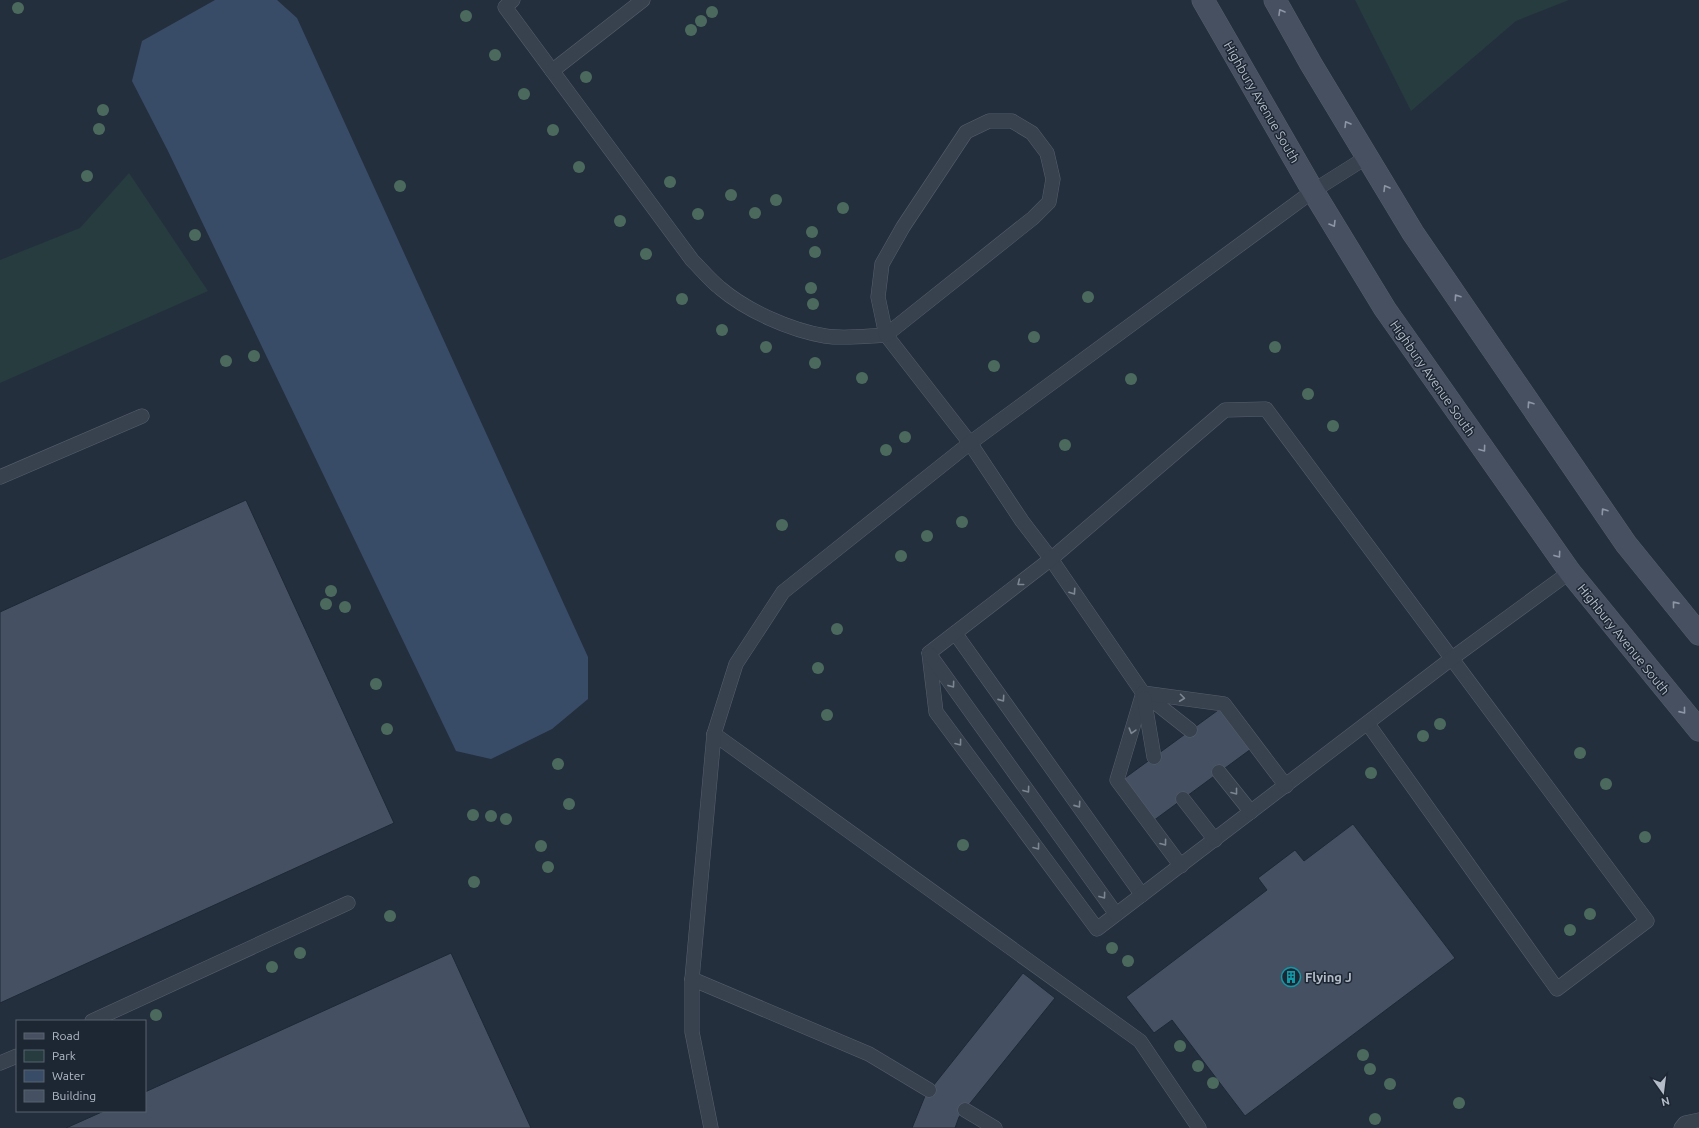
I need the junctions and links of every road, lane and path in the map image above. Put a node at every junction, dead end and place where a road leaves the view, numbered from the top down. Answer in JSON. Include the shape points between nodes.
{"nodes":[{"id":1,"x":513,"y":0,"type":"edge"},
{"id":2,"x":643,"y":0,"type":"edge"},
{"id":3,"x":1203,"y":0,"type":"edge"},
{"id":4,"x":1275,"y":0,"type":"edge"},
{"id":5,"x":552,"y":71,"type":"junction"},
{"id":6,"x":1367,"y":157,"type":"junction"},
{"id":7,"x":1313,"y":191,"type":"junction"},
{"id":8,"x":886,"y":335,"type":"junction"},
{"id":9,"x":142,"y":416,"type":"dead end"},
{"id":10,"x":970,"y":443,"type":"junction"},
{"id":11,"x":0,"y":477,"type":"edge"},
{"id":12,"x":1051,"y":559,"type":"junction"},
{"id":13,"x":1570,"y":572,"type":"junction"},
{"id":14,"x":955,"y":633,"type":"junction"},
{"id":15,"x":1699,"y":634,"type":"edge"},
{"id":16,"x":929,"y":653,"type":"junction"},
{"id":17,"x":1451,"y":659,"type":"junction"},
{"id":18,"x":1143,"y":693,"type":"junction"},
{"id":19,"x":1368,"y":724,"type":"junction"},
{"id":20,"x":1190,"y":730,"type":"dead end"},
{"id":21,"x":1699,"y":730,"type":"edge"},
{"id":22,"x":714,"y":734,"type":"junction"},
{"id":23,"x":1154,"y":757,"type":"dead end"},
{"id":24,"x":1220,"y":772,"type":"dead end"},
{"id":25,"x":1286,"y":786,"type":"junction"},
{"id":26,"x":1183,"y":799,"type":"dead end"},
{"id":27,"x":1251,"y":812,"type":"junction"},
{"id":28,"x":1215,"y":840,"type":"junction"},
{"id":29,"x":1181,"y":866,"type":"junction"},
{"id":30,"x":1142,"y":895,"type":"junction"},
{"id":31,"x":348,"y":903,"type":"dead end"},
{"id":32,"x":1116,"y":914,"type":"junction"},
{"id":33,"x":692,"y":979,"type":"junction"},
{"id":34,"x":94,"y":1020,"type":"edge"},
{"id":35,"x":16,"y":1056,"type":"edge"},
{"id":36,"x":0,"y":1063,"type":"edge"},
{"id":37,"x":930,"y":1090,"type":"dead end"},
{"id":38,"x":965,"y":1110,"type":"dead end"},
{"id":39,"x":1699,"y":1120,"type":"edge"},
{"id":40,"x":711,"y":1128,"type":"edge"},
{"id":41,"x":996,"y":1128,"type":"edge"},
{"id":42,"x":1199,"y":1128,"type":"edge"},
{"id":43,"x":1681,"y":1128,"type":"edge"}],
"edges":[{"from":1,"to":5,"type":"lane","via":[[504,7]]},
{"from":2,"to":5,"type":"lane"},
{"from":3,"to":7,"type":"main road","name":"Highbury Avenue South"},
{"from":6,"to":4,"type":"main road","one_way":true},
{"from":5,"to":8,"type":"lane","via":[[692,260],[720,288],[751,309],[790,327],[825,336]]},
{"from":6,"to":7,"type":"lane"},
{"from":15,"to":6,"type":"main road","one_way":true,"via":[[1621,537],[1413,233]]},
{"from":7,"to":10,"type":"lane"},
{"from":7,"to":13,"type":"main road","name":"Highbury Avenue South","one_way":true,"via":[[1385,310]]},
{"from":8,"to":8,"type":"lane","via":[[1033,218],[1049,202],[1053,179],[1047,153],[1032,133],[1012,122],[989,121],[966,132],[903,227],[882,264],[878,297]]},
{"from":8,"to":10,"type":"lane"},
{"from":9,"to":11,"type":"lane"},
{"from":10,"to":12,"type":"lane","via":[[1022,521]]},
{"from":10,"to":22,"type":"lane","via":[[783,592],[736,664]]},
{"from":12,"to":14,"type":"lane","one_way":true},
{"from":12,"to":17,"type":"lane","via":[[1225,410],[1266,409]]},
{"from":12,"to":18,"type":"lane","one_way":true},
{"from":13,"to":17,"type":"lane"},
{"from":13,"to":21,"type":"main road","name":"Highbury Avenue South","one_way":true},
{"from":14,"to":16,"type":"lane"},
{"from":14,"to":30,"type":"lane","one_way":true},
{"from":16,"to":32,"type":"lane","one_way":true},
{"from":16,"to":32,"type":"lane","one_way":true,"via":[[936,712],[1097,929]]},
{"from":17,"to":19,"type":"lane"},
{"from":17,"to":19,"type":"lane","via":[[1647,921],[1557,989]]},
{"from":18,"to":20,"type":"lane"},
{"from":18,"to":23,"type":"lane"},
{"from":18,"to":25,"type":"lane","one_way":true,"via":[[1224,704]]},
{"from":18,"to":29,"type":"lane","one_way":true,"via":[[1117,780]]},
{"from":19,"to":25,"type":"lane"},
{"from":22,"to":33,"type":"lane"},
{"from":22,"to":42,"type":"lane","via":[[1140,1041]]},
{"from":24,"to":27,"type":"lane","one_way":true},
{"from":25,"to":27,"type":"lane"},
{"from":26,"to":28,"type":"lane"},
{"from":27,"to":28,"type":"lane"},
{"from":28,"to":29,"type":"lane"},
{"from":29,"to":30,"type":"lane"},
{"from":30,"to":32,"type":"lane"},
{"from":31,"to":34,"type":"lane"},
{"from":33,"to":37,"type":"lane","via":[[869,1054]]},
{"from":33,"to":40,"type":"lane","via":[[692,1032]]},
{"from":35,"to":36,"type":"lane"},
{"from":38,"to":41,"type":"lane"},
{"from":39,"to":43,"type":"lane","via":[[1685,1123]]}]}
